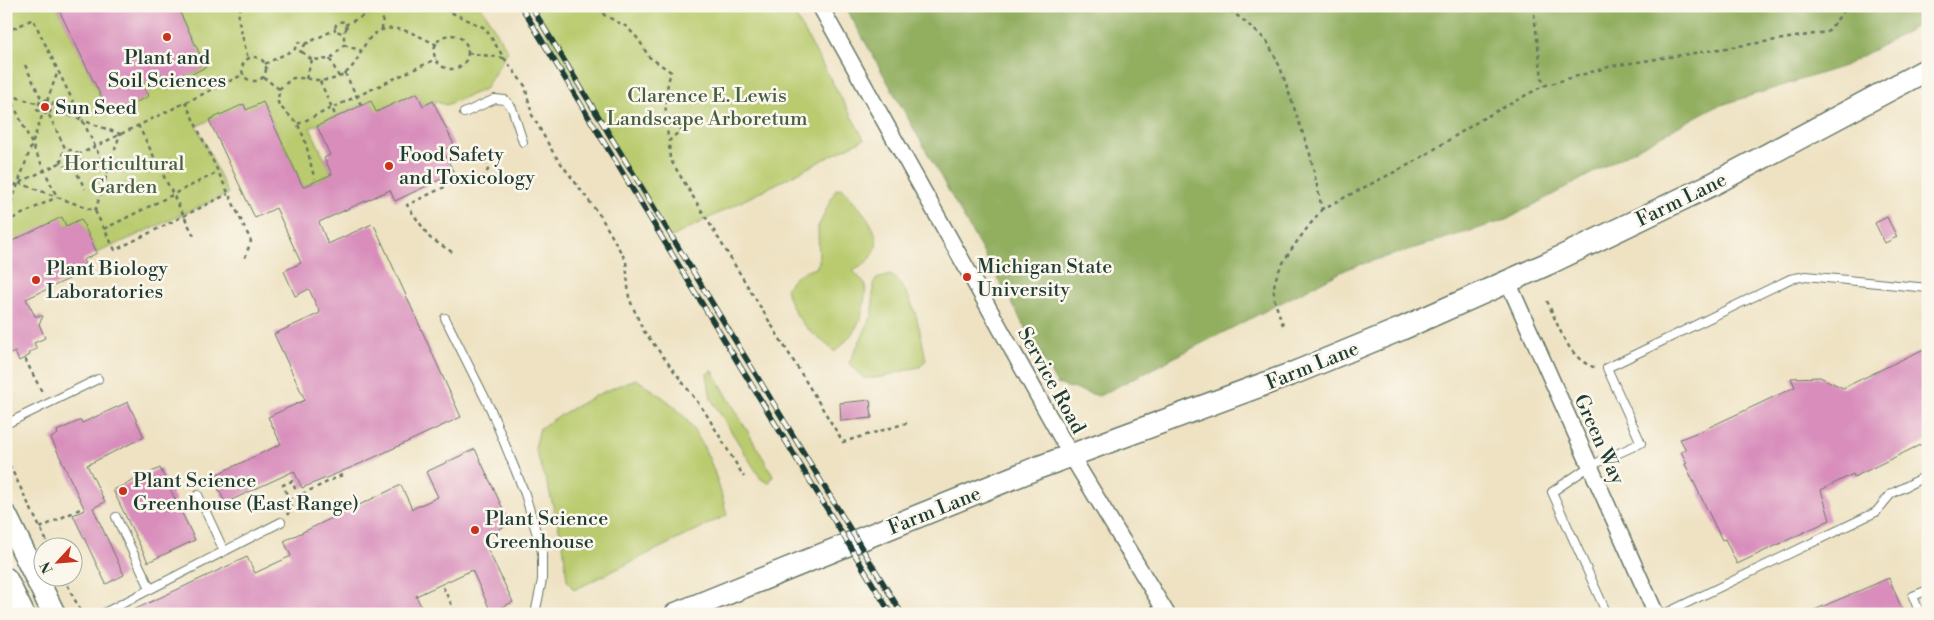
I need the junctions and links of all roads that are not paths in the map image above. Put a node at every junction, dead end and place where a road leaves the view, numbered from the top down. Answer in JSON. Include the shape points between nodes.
{"nodes":[{"id":1,"x":820,"y":6,"type":"edge"},
{"id":2,"x":1928,"y":69,"type":"edge"},
{"id":3,"x":464,"y":113,"type":"dead end"},
{"id":4,"x":523,"y":142,"type":"dead end"},
{"id":5,"x":1508,"y":282,"type":"junction"},
{"id":6,"x":1928,"y":288,"type":"edge"},
{"id":7,"x":445,"y":318,"type":"dead end"},
{"id":8,"x":98,"y":379,"type":"dead end"},
{"id":9,"x":6,"y":424,"type":"edge"},
{"id":10,"x":1072,"y":457,"type":"junction"},
{"id":11,"x":1590,"y":466,"type":"junction"},
{"id":12,"x":1928,"y":475,"type":"edge"},
{"id":13,"x":198,"y":495,"type":"dead end"},
{"id":14,"x":6,"y":516,"type":"edge"},
{"id":15,"x":116,"y":517,"type":"dead end"},
{"id":16,"x":281,"y":522,"type":"road end"},
{"id":17,"x":224,"y":551,"type":"junction"},
{"id":18,"x":6,"y":579,"type":"edge"},
{"id":19,"x":150,"y":588,"type":"junction"},
{"id":20,"x":1928,"y":590,"type":"edge"},
{"id":21,"x":118,"y":610,"type":"edge"},
{"id":22,"x":23,"y":614,"type":"edge"},
{"id":23,"x":54,"y":614,"type":"edge"},
{"id":24,"x":102,"y":614,"type":"edge"},
{"id":25,"x":535,"y":614,"type":"edge"},
{"id":26,"x":676,"y":614,"type":"edge"},
{"id":27,"x":1167,"y":614,"type":"edge"},
{"id":28,"x":1607,"y":614,"type":"edge"},
{"id":29,"x":1656,"y":614,"type":"edge"},
{"id":30,"x":1664,"y":614,"type":"edge"},
{"id":31,"x":1920,"y":614,"type":"edge"}],
"edges":[{"from":1,"to":10,"type":"street","name":"Service Road"},
{"from":2,"to":5,"type":"street","name":"Farm Lane","via":[[1712,184]]},
{"from":3,"to":4,"type":"lane","via":[[496,99],[505,100],[512,108]]},
{"from":5,"to":10,"type":"street","name":"Farm Lane","via":[[1294,373]]},
{"from":5,"to":11,"type":"street","name":"Green Way"},
{"from":6,"to":11,"type":"lane","via":[[1806,276],[1790,279],[1607,368],[1641,443]]},
{"from":7,"to":25,"type":"lane","via":[[491,410],[525,494],[542,552],[542,580]]},
{"from":8,"to":9,"type":"lane"},
{"from":10,"to":26,"type":"street","name":"Farm Lane","via":[[1037,468]]},
{"from":10,"to":27,"type":"street","name":"Service Road"},
{"from":11,"to":28,"type":"lane","via":[[1552,492]]},
{"from":11,"to":29,"type":"street","name":"Green Way"},
{"from":12,"to":30,"type":"lane","via":[[1891,494],[1876,512]]},
{"from":13,"to":17,"type":"lane"},
{"from":14,"to":23,"type":"street"},
{"from":15,"to":19,"type":"lane"},
{"from":16,"to":17,"type":"lane"},
{"from":17,"to":19,"type":"lane"},
{"from":18,"to":22,"type":"street"},
{"from":19,"to":21,"type":"lane"},
{"from":20,"to":31,"type":"lane","via":[[1913,596]]},
{"from":21,"to":24,"type":"lane"}]}
